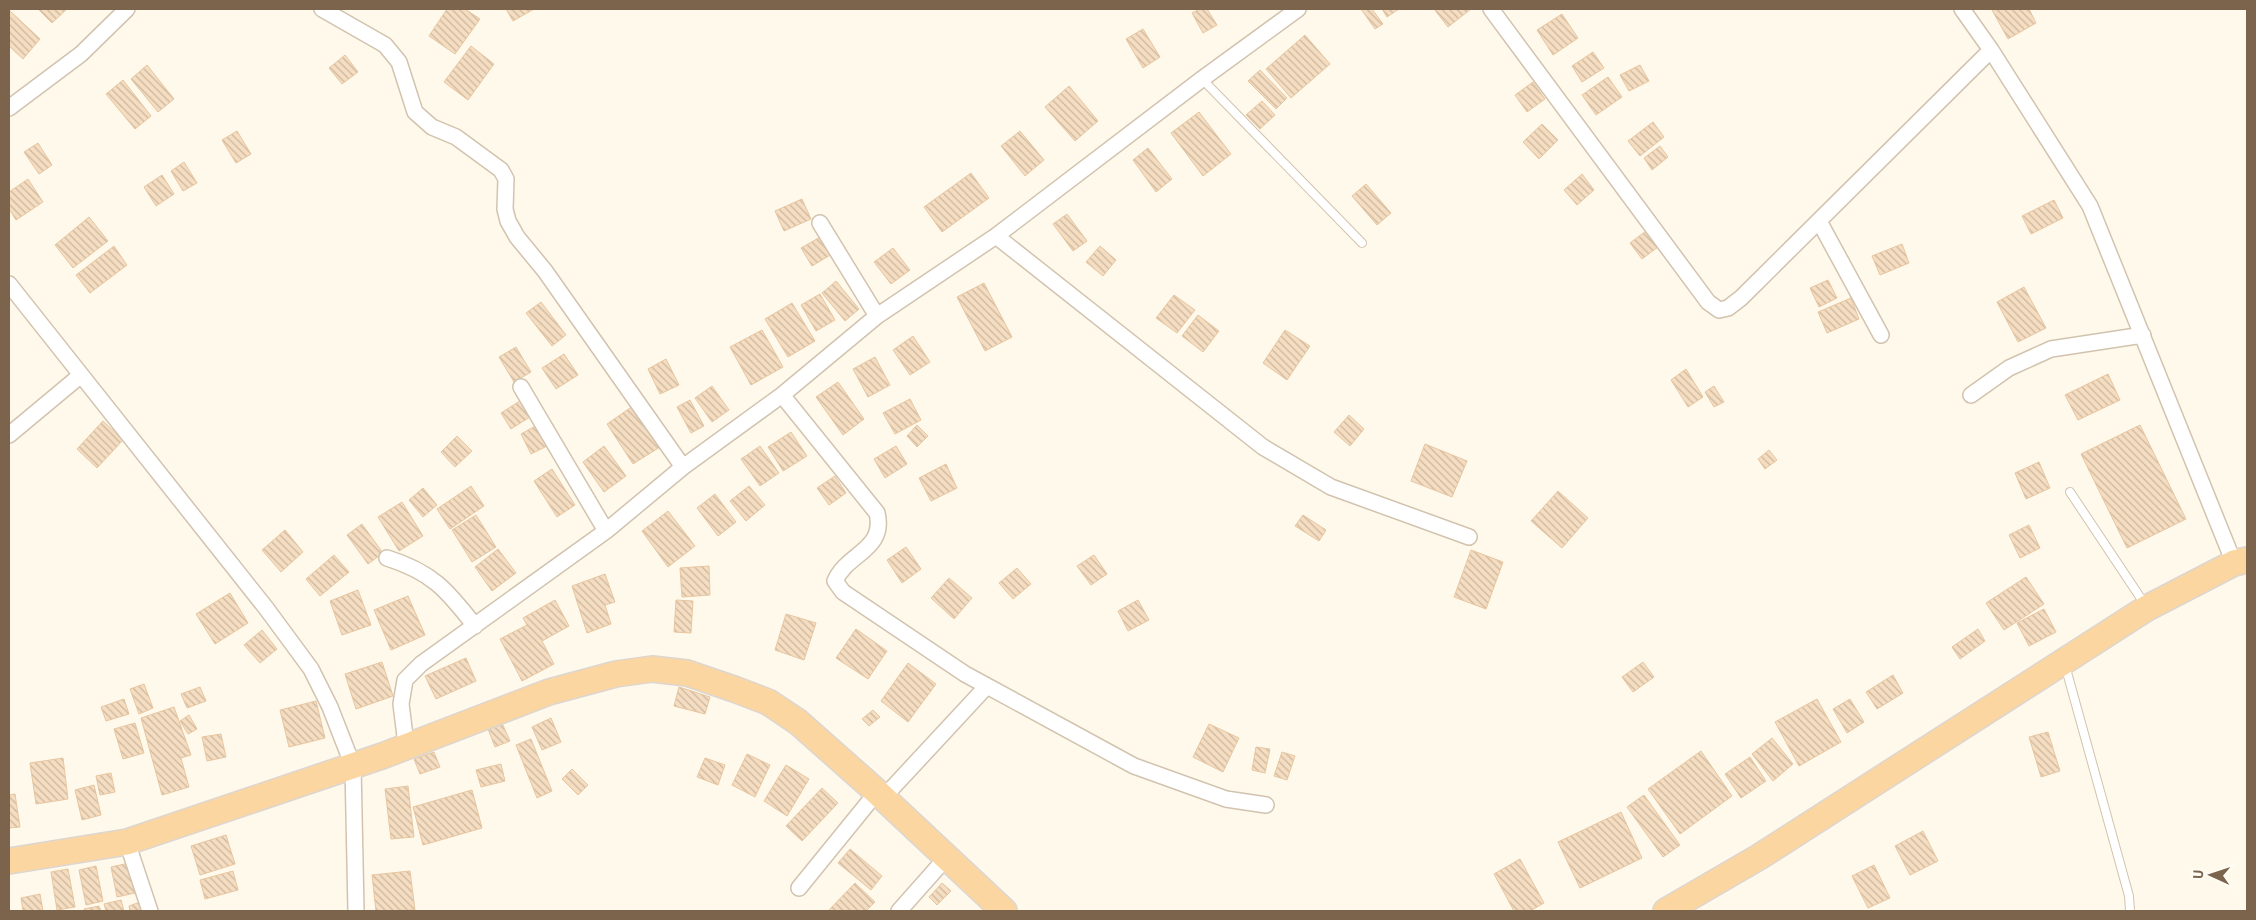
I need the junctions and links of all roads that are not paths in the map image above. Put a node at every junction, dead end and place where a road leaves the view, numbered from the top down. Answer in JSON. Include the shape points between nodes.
{"nodes":[{"id":1,"x":127,"y":9,"type":"edge"},
{"id":2,"x":322,"y":9,"type":"edge"},
{"id":3,"x":1298,"y":9,"type":"edge"},
{"id":4,"x":1492,"y":9,"type":"edge"},
{"id":5,"x":1962,"y":9,"type":"edge"},
{"id":6,"x":1991,"y":50,"type":"junction"},
{"id":7,"x":1202,"y":79,"type":"junction"},
{"id":8,"x":9,"y":108,"type":"edge"},
{"id":9,"x":1818,"y":221,"type":"junction"},
{"id":10,"x":820,"y":223,"type":"dead end"},
{"id":11,"x":996,"y":236,"type":"junction"},
{"id":12,"x":1362,"y":243,"type":"dead end"},
{"id":13,"x":9,"y":284,"type":"edge"},
{"id":14,"x":877,"y":316,"type":"junction"},
{"id":15,"x":1881,"y":334,"type":"dead end"},
{"id":16,"x":2143,"y":335,"type":"junction"},
{"id":17,"x":81,"y":374,"type":"junction"},
{"id":18,"x":521,"y":387,"type":"dead end"},
{"id":19,"x":782,"y":395,"type":"junction"},
{"id":20,"x":1971,"y":395,"type":"dead end"},
{"id":21,"x":9,"y":435,"type":"edge"},
{"id":22,"x":682,"y":467,"type":"junction"},
{"id":23,"x":2070,"y":492,"type":"dead end"},
{"id":24,"x":606,"y":531,"type":"junction"},
{"id":25,"x":1469,"y":537,"type":"dead end"},
{"id":26,"x":387,"y":558,"type":"dead end"},
{"id":27,"x":2240,"y":562,"type":"edge"},
{"id":28,"x":2147,"y":608,"type":"junction"},
{"id":29,"x":475,"y":626,"type":"junction"},
{"id":30,"x":2064,"y":661,"type":"junction"},
{"id":31,"x":986,"y":686,"type":"junction"},
{"id":32,"x":406,"y":744,"type":"junction"},
{"id":33,"x":353,"y":766,"type":"junction"},
{"id":34,"x":880,"y":795,"type":"junction"},
{"id":35,"x":1266,"y":805,"type":"dead end"},
{"id":36,"x":127,"y":842,"type":"junction"},
{"id":37,"x":946,"y":858,"type":"junction"},
{"id":38,"x":9,"y":861,"type":"edge"},
{"id":39,"x":799,"y":888,"type":"dead end"},
{"id":40,"x":150,"y":911,"type":"edge"},
{"id":41,"x":356,"y":911,"type":"edge"},
{"id":42,"x":899,"y":911,"type":"edge"},
{"id":43,"x":1004,"y":911,"type":"edge"},
{"id":44,"x":1666,"y":911,"type":"edge"},
{"id":45,"x":2130,"y":911,"type":"edge"}],
"edges":[{"from":1,"to":8,"type":"street","via":[[81,54]]},
{"from":2,"to":22,"type":"street","via":[[385,45],[399,62],[415,112],[432,127],[456,137],[501,170],[506,179],[505,209],[517,237]]},
{"from":3,"to":7,"type":"street"},
{"from":4,"to":9,"type":"street","via":[[1708,302],[1719,310],[1728,308],[1741,298]]},
{"from":5,"to":6,"type":"street"},
{"from":6,"to":9,"type":"street"},
{"from":6,"to":16,"type":"street","via":[[2090,206]]},
{"from":7,"to":11,"type":"street"},
{"from":7,"to":12,"type":"lane"},
{"from":9,"to":15,"type":"street"},
{"from":10,"to":14,"type":"street"},
{"from":11,"to":14,"type":"street"},
{"from":11,"to":25,"type":"street","via":[[1263,447],[1331,487]]},
{"from":13,"to":17,"type":"street"},
{"from":14,"to":19,"type":"street"},
{"from":16,"to":20,"type":"street","via":[[2051,349],[2009,368]]},
{"from":16,"to":27,"type":"street"},
{"from":17,"to":21,"type":"street"},
{"from":17,"to":33,"type":"street","via":[[311,669]]},
{"from":18,"to":24,"type":"street"},
{"from":19,"to":22,"type":"street"},
{"from":19,"to":31,"type":"street","via":[[877,514],[880,526],[875,540],[839,571],[835,581],[843,592]]},
{"from":22,"to":24,"type":"street"},
{"from":23,"to":28,"type":"lane"},
{"from":24,"to":29,"type":"street"},
{"from":26,"to":29,"type":"street","via":[[430,577],[451,594]]},
{"from":27,"to":28,"type":"highway"},
{"from":28,"to":30,"type":"highway"},
{"from":29,"to":32,"type":"street","via":[[421,664],[405,680],[401,704]]},
{"from":30,"to":44,"type":"highway","via":[[1759,857]]},
{"from":30,"to":45,"type":"lane","via":[[2129,896]]},
{"from":31,"to":34,"type":"street"},
{"from":31,"to":35,"type":"street","via":[[1134,766],[1226,800]]},
{"from":32,"to":33,"type":"highway"},
{"from":32,"to":34,"type":"highway","via":[[549,692],[616,674],[652,669],[687,673],[768,702],[798,722]]},
{"from":33,"to":36,"type":"highway"},
{"from":33,"to":41,"type":"street"},
{"from":34,"to":37,"type":"highway"},
{"from":34,"to":39,"type":"street"},
{"from":36,"to":38,"type":"highway"},
{"from":36,"to":40,"type":"street"},
{"from":37,"to":42,"type":"street"},
{"from":37,"to":43,"type":"highway"}]}
